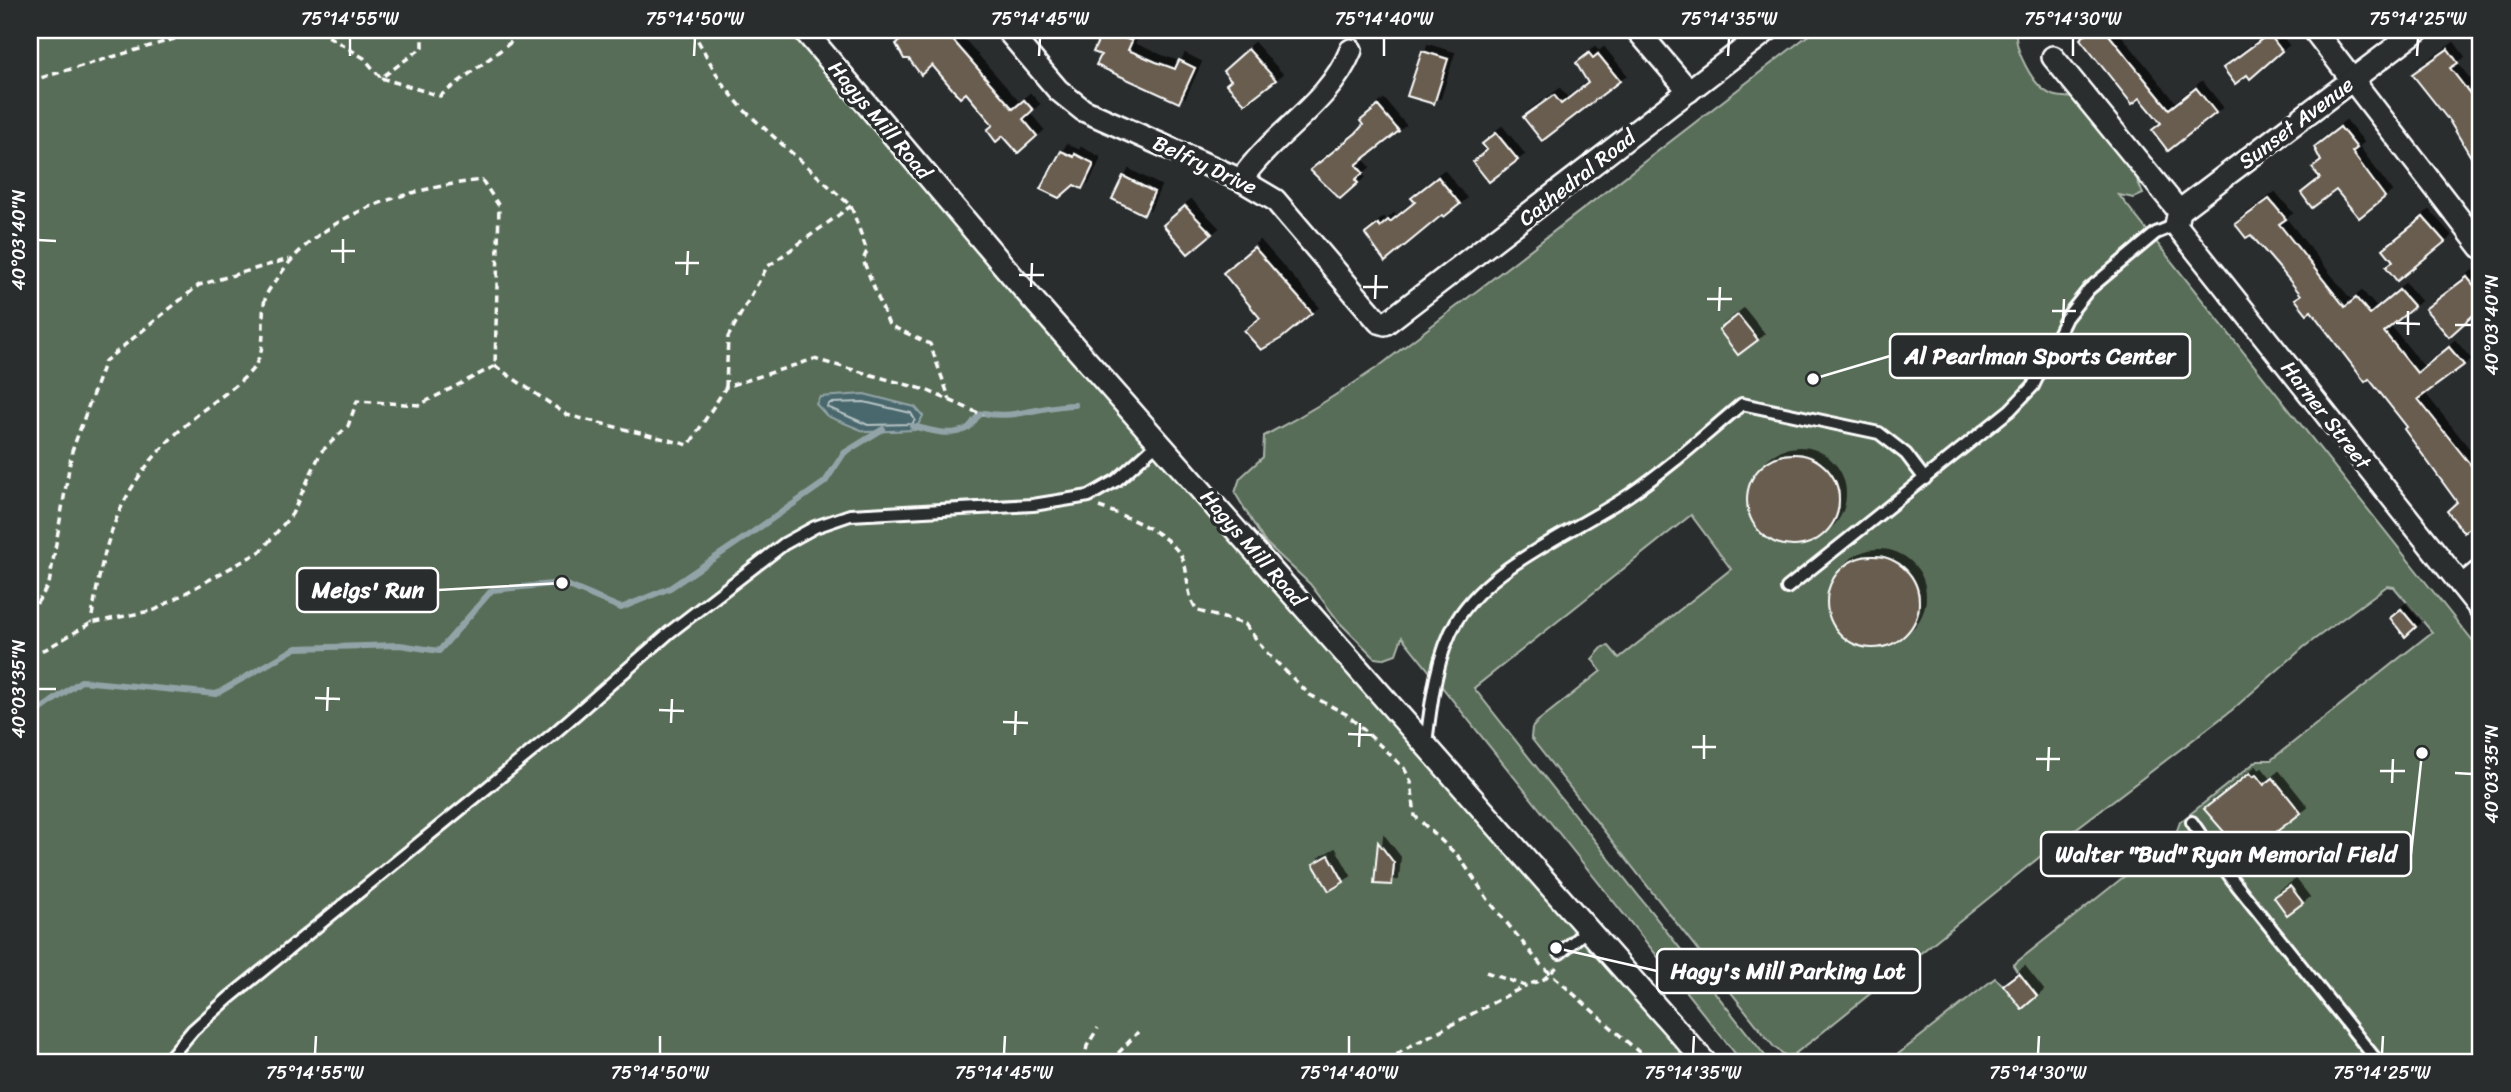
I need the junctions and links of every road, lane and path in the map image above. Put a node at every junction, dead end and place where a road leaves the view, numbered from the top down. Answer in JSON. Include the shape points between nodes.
{"nodes":[{"id":1,"x":205,"y":30,"type":"edge"},
{"id":2,"x":318,"y":30,"type":"edge"},
{"id":3,"x":424,"y":30,"type":"edge"},
{"id":4,"x":527,"y":30,"type":"edge"},
{"id":5,"x":692,"y":30,"type":"edge"},
{"id":6,"x":804,"y":30,"type":"edge"},
{"id":7,"x":1007,"y":30,"type":"edge"},
{"id":8,"x":1637,"y":30,"type":"edge"},
{"id":9,"x":1768,"y":30,"type":"edge"},
{"id":10,"x":2314,"y":30,"type":"edge"},
{"id":11,"x":2418,"y":30,"type":"edge"},
{"id":12,"x":1351,"y":50,"type":"dead end"},
{"id":13,"x":2053,"y":57,"type":"dead end"},
{"id":14,"x":381,"y":78,"type":"junction"},
{"id":15,"x":2353,"y":79,"type":"junction"},
{"id":16,"x":30,"y":81,"type":"edge"},
{"id":17,"x":1689,"y":91,"type":"junction"},
{"id":18,"x":1241,"y":180,"type":"junction"},
{"id":19,"x":851,"y":206,"type":"junction"},
{"id":20,"x":2177,"y":218,"type":"junction"},
{"id":21,"x":2481,"y":247,"type":"edge"},
{"id":22,"x":290,"y":259,"type":"junction"},
{"id":23,"x":1385,"y":324,"type":"joint"},
{"id":24,"x":495,"y":366,"type":"junction"},
{"id":25,"x":726,"y":387,"type":"junction"},
{"id":26,"x":950,"y":400,"type":"junction"},
{"id":27,"x":983,"y":415,"type":"dead end"},
{"id":28,"x":1160,"y":441,"type":"junction"},
{"id":29,"x":1925,"y":479,"type":"junction"},
{"id":30,"x":1074,"y":499,"type":"junction"},
{"id":31,"x":2481,"y":570,"type":"edge"},
{"id":32,"x":2462,"y":586,"type":"junction"},
{"id":33,"x":1787,"y":588,"type":"dead end"},
{"id":34,"x":2481,"y":610,"type":"edge"},
{"id":35,"x":30,"y":614,"type":"edge"},
{"id":36,"x":91,"y":623,"type":"junction"},
{"id":37,"x":30,"y":653,"type":"edge"},
{"id":38,"x":1426,"y":744,"type":"junction"},
{"id":39,"x":2192,"y":821,"type":"dead end"},
{"id":40,"x":1588,"y":929,"type":"junction"},
{"id":41,"x":1563,"y":956,"type":"joint"},
{"id":42,"x":1486,"y":972,"type":"dead end"},
{"id":43,"x":1550,"y":974,"type":"junction"},
{"id":44,"x":1525,"y":986,"type":"junction"},
{"id":45,"x":1098,"y":1028,"type":"dead end"},
{"id":46,"x":1138,"y":1032,"type":"dead end"},
{"id":47,"x":166,"y":1062,"type":"edge"},
{"id":48,"x":1084,"y":1062,"type":"edge"},
{"id":49,"x":1110,"y":1062,"type":"edge"},
{"id":50,"x":1387,"y":1062,"type":"edge"},
{"id":51,"x":1650,"y":1062,"type":"edge"},
{"id":52,"x":1705,"y":1062,"type":"edge"},
{"id":53,"x":2378,"y":1062,"type":"edge"}],
"edges":[{"from":1,"to":16,"type":"path"},
{"from":2,"to":14,"type":"path","via":[[364,58]]},
{"from":3,"to":14,"type":"path","via":[[423,47]]},
{"from":4,"to":14,"type":"path","via":[[440,96]]},
{"from":5,"to":19,"type":"path","via":[[721,82],[744,110]]},
{"from":6,"to":28,"type":"street","name":"Hagys Mill Road","via":[[1020,285]]},
{"from":7,"to":18,"type":"street","name":"Belfry Drive","via":[[1058,90],[1083,110]]},
{"from":8,"to":17,"type":"street"},
{"from":9,"to":17,"type":"street","name":"Cathedral Road"},
{"from":10,"to":15,"type":"street"},
{"from":11,"to":15,"type":"street","name":"Sunset Avenue"},
{"from":12,"to":18,"type":"street","via":[[1328,90],[1261,153]]},
{"from":13,"to":20,"type":"street","name":"Harner Street"},
{"from":15,"to":20,"type":"street","name":"Sunset Avenue"},
{"from":15,"to":21,"type":"street"},
{"from":17,"to":23,"type":"street","name":"Cathedral Road"},
{"from":18,"to":23,"type":"street","name":"Belfry Drive","via":[[1283,208]]},
{"from":19,"to":25,"type":"path","via":[[767,267],[728,337]]},
{"from":19,"to":26,"type":"path","via":[[867,251],[863,260],[889,325],[930,344]]},
{"from":20,"to":29,"type":"lane","via":[[2089,289],[2067,318],[2043,369],[2022,398]]},
{"from":20,"to":32,"type":"street","name":"Harner Street"},
{"from":22,"to":24,"type":"path","via":[[341,219],[440,184],[482,180],[499,206]]},
{"from":22,"to":35,"type":"path","via":[[198,285],[105,360],[72,451],[49,584]]},
{"from":22,"to":36,"type":"path","via":[[266,296],[265,338],[251,371],[152,455],[119,510],[103,554]]},
{"from":24,"to":25,"type":"path","via":[[567,415],[689,445]]},
{"from":24,"to":36,"type":"path","via":[[419,405],[357,401],[348,426],[321,452],[292,514],[261,551],[155,610]]},
{"from":25,"to":26,"type":"path","via":[[814,359]]},
{"from":26,"to":27,"type":"path"},
{"from":28,"to":30,"type":"lane","via":[[1117,480]]},
{"from":28,"to":38,"type":"street","name":"Hagys Mill Road"},
{"from":29,"to":33,"type":"lane"},
{"from":29,"to":38,"type":"lane","via":[[1906,454],[1879,433],[1742,404],[1630,495],[1544,544],[1470,603],[1449,638],[1441,663]]},
{"from":30,"to":43,"type":"path","via":[[1126,516],[1158,536],[1180,555],[1187,594],[1198,611],[1245,624],[1310,695],[1346,715],[1404,768],[1411,782],[1415,816],[1460,858]]},
{"from":30,"to":47,"type":"lane","via":[[850,515],[784,544],[670,632],[552,735],[269,964],[193,1030]]},
{"from":31,"to":32,"type":"street"},
{"from":32,"to":34,"type":"street","name":"Harner Street"},
{"from":36,"to":37,"type":"path"},
{"from":38,"to":40,"type":"street","name":"Hagys Mill Road"},
{"from":39,"to":53,"type":"lane","via":[[2231,878]]},
{"from":40,"to":41,"type":"lane"},
{"from":40,"to":52,"type":"street","name":"Hagys Mill Road"},
{"from":41,"to":43,"type":"path"},
{"from":42,"to":44,"type":"path"},
{"from":43,"to":44,"type":"path"},
{"from":43,"to":51,"type":"path"},
{"from":44,"to":50,"type":"path"},
{"from":45,"to":48,"type":"path"},
{"from":46,"to":49,"type":"path"}]}
